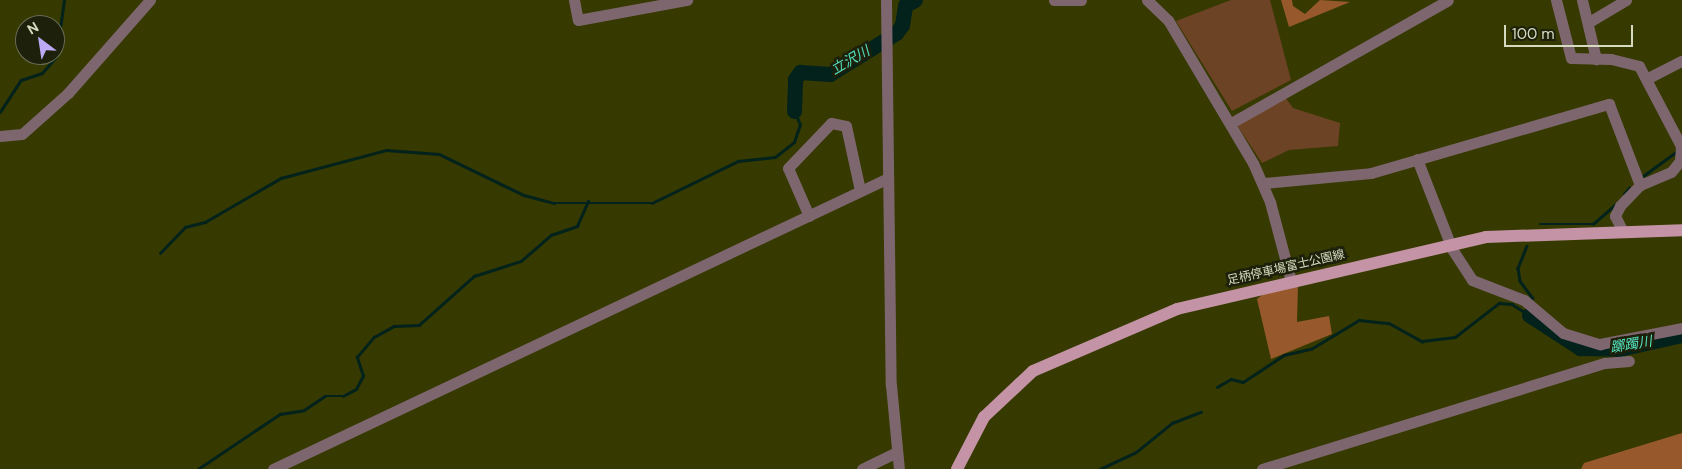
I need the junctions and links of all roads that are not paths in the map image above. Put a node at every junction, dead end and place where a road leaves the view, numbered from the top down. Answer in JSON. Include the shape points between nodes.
{"nodes":[{"id":1,"x":150,"y":0,"type":"edge"},
{"id":2,"x":574,"y":0,"type":"edge"},
{"id":3,"x":687,"y":0,"type":"edge"},
{"id":4,"x":886,"y":0,"type":"edge"},
{"id":5,"x":1054,"y":0,"type":"edge"},
{"id":6,"x":1080,"y":0,"type":"edge"},
{"id":7,"x":1147,"y":0,"type":"edge"},
{"id":8,"x":1448,"y":0,"type":"edge"},
{"id":9,"x":1556,"y":0,"type":"edge"},
{"id":10,"x":1582,"y":0,"type":"edge"},
{"id":11,"x":1626,"y":0,"type":"edge"},
{"id":12,"x":1589,"y":22,"type":"junction"},
{"id":13,"x":1596,"y":59,"type":"junction"},
{"id":14,"x":1682,"y":61,"type":"edge"},
{"id":15,"x":1648,"y":78,"type":"junction"},
{"id":16,"x":1231,"y":123,"type":"junction"},
{"id":17,"x":0,"y":136,"type":"edge"},
{"id":18,"x":1418,"y":159,"type":"junction"},
{"id":19,"x":888,"y":178,"type":"junction"},
{"id":20,"x":1264,"y":183,"type":"junction"},
{"id":21,"x":1640,"y":185,"type":"junction"},
{"id":22,"x":860,"y":190,"type":"junction"},
{"id":23,"x":809,"y":216,"type":"junction"},
{"id":24,"x":1682,"y":230,"type":"edge"},
{"id":25,"x":1624,"y":232,"type":"junction"},
{"id":26,"x":1450,"y":244,"type":"junction"},
{"id":27,"x":1291,"y":281,"type":"junction"},
{"id":28,"x":1682,"y":328,"type":"edge"},
{"id":29,"x":1600,"y":344,"type":"junction"},
{"id":30,"x":1629,"y":361,"type":"dead end"},
{"id":31,"x":1604,"y":363,"type":"junction"},
{"id":32,"x":895,"y":453,"type":"junction"},
{"id":33,"x":273,"y":469,"type":"edge"},
{"id":34,"x":862,"y":469,"type":"edge"},
{"id":35,"x":899,"y":469,"type":"edge"},
{"id":36,"x":958,"y":469,"type":"edge"},
{"id":37,"x":1262,"y":469,"type":"edge"}],
"edges":[{"from":1,"to":17,"type":"street","via":[[68,93],[22,134]]},
{"from":2,"to":3,"type":"street","via":[[578,20]]},
{"from":4,"to":19,"type":"street"},
{"from":5,"to":6,"type":"street"},
{"from":7,"to":16,"type":"street","via":[[1168,20]]},
{"from":8,"to":16,"type":"street"},
{"from":9,"to":13,"type":"street","via":[[1571,58]]},
{"from":10,"to":12,"type":"street"},
{"from":11,"to":12,"type":"street"},
{"from":12,"to":13,"type":"street"},
{"from":13,"to":15,"type":"street","via":[[1627,60],[1639,66]]},
{"from":14,"to":15,"type":"street"},
{"from":15,"to":21,"type":"street","via":[[1681,146],[1680,161],[1671,172]]},
{"from":16,"to":20,"type":"street"},
{"from":18,"to":20,"type":"street","via":[[1371,173]]},
{"from":18,"to":21,"type":"street","via":[[1609,104]]},
{"from":18,"to":26,"type":"street"},
{"from":19,"to":22,"type":"street"},
{"from":19,"to":32,"type":"street"},
{"from":20,"to":27,"type":"street"},
{"from":21,"to":25,"type":"street","via":[[1615,216]]},
{"from":22,"to":23,"type":"street"},
{"from":22,"to":23,"type":"street","via":[[846,126],[831,123],[788,168]]},
{"from":23,"to":33,"type":"street"},
{"from":24,"to":25,"type":"main road","name":"足柄停車場富士公園線"},
{"from":25,"to":26,"type":"main road","name":"足柄停車場富士公園線","via":[[1486,237]]},
{"from":26,"to":27,"type":"main road","name":"足柄停車場富士公園線"},
{"from":26,"to":29,"type":"street","via":[[1472,280],[1524,300],[1563,332]]},
{"from":27,"to":36,"type":"main road","name":"足柄停車場富士公園線","via":[[1177,309],[1033,371],[984,417]]},
{"from":28,"to":29,"type":"street"},
{"from":29,"to":31,"type":"street"},
{"from":30,"to":31,"type":"street"},
{"from":31,"to":37,"type":"street"},
{"from":32,"to":34,"type":"street"},
{"from":32,"to":35,"type":"street"}]}
